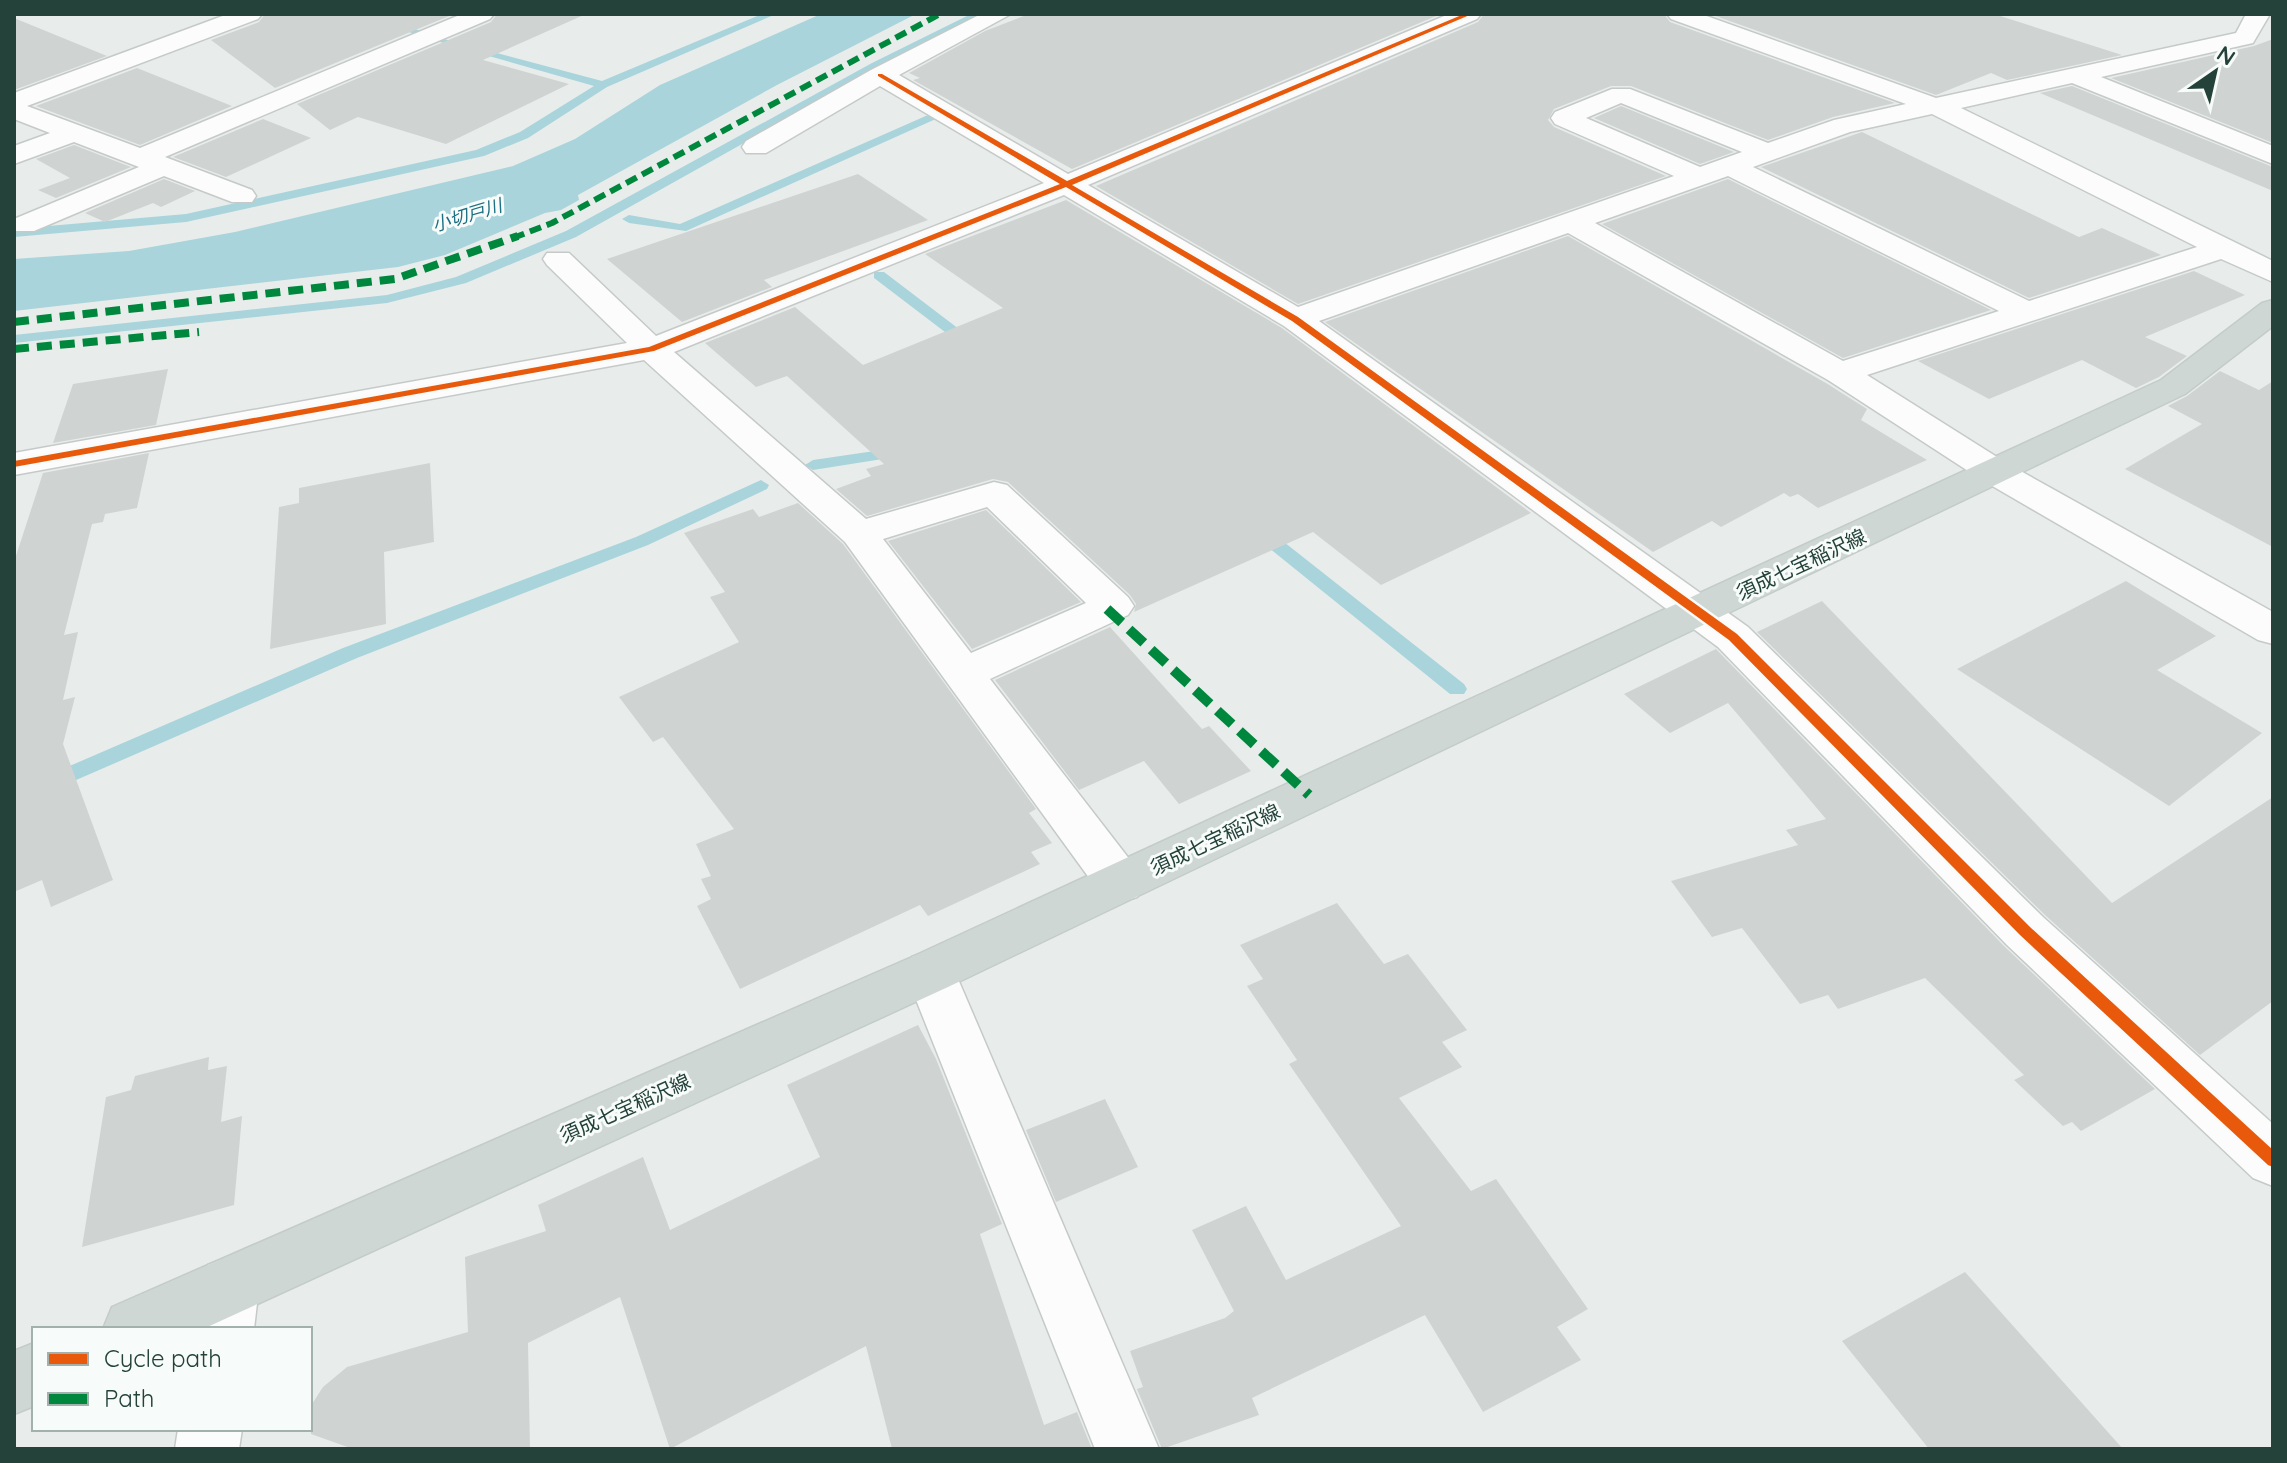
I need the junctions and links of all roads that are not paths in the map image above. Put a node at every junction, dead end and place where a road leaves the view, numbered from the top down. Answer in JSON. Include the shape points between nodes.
{"nodes":[{"id":1,"x":250,"y":14,"type":"edge"},
{"id":2,"x":482,"y":14,"type":"edge"},
{"id":3,"x":999,"y":14,"type":"edge"},
{"id":4,"x":1469,"y":14,"type":"edge"},
{"id":5,"x":1679,"y":14,"type":"edge"},
{"id":6,"x":2258,"y":14,"type":"edge"},
{"id":7,"x":880,"y":75,"type":"junction"},
{"id":8,"x":2079,"y":77,"type":"junction"},
{"id":9,"x":14,"y":102,"type":"edge"},
{"id":10,"x":1940,"y":108,"type":"junction"},
{"id":11,"x":14,"y":110,"type":"edge"},
{"id":12,"x":76,"y":132,"type":"junction"},
{"id":13,"x":756,"y":147,"type":"dead end"},
{"id":14,"x":1768,"y":153,"type":"junction"},
{"id":15,"x":14,"y":156,"type":"edge"},
{"id":16,"x":2273,"y":156,"type":"edge"},
{"id":17,"x":153,"y":161,"type":"junction"},
{"id":18,"x":1729,"y":166,"type":"junction"},
{"id":19,"x":1700,"y":177,"type":"junction"},
{"id":20,"x":1067,"y":184,"type":"junction"},
{"id":21,"x":242,"y":196,"type":"dead end"},
{"id":22,"x":1571,"y":222,"type":"junction"},
{"id":23,"x":24,"y":225,"type":"dead end"},
{"id":24,"x":2223,"y":248,"type":"junction"},
{"id":25,"x":558,"y":259,"type":"dead end"},
{"id":26,"x":2273,"y":273,"type":"edge"},
{"id":27,"x":2273,"y":310,"type":"edge"},
{"id":28,"x":2027,"y":312,"type":"junction"},
{"id":29,"x":1295,"y":319,"type":"junction"},
{"id":30,"x":651,"y":349,"type":"junction"},
{"id":31,"x":1840,"y":373,"type":"junction"},
{"id":32,"x":14,"y":464,"type":"edge"},
{"id":33,"x":1995,"y":472,"type":"junction"},
{"id":34,"x":859,"y":534,"type":"junction"},
{"id":35,"x":1699,"y":612,"type":"junction"},
{"id":36,"x":2273,"y":630,"type":"edge"},
{"id":37,"x":963,"y":674,"type":"junction"},
{"id":38,"x":1120,"y":883,"type":"junction"},
{"id":39,"x":930,"y":972,"type":"junction"},
{"id":40,"x":2273,"y":1160,"type":"edge"},
{"id":41,"x":226,"y":1308,"type":"edge"},
{"id":42,"x":143,"y":1327,"type":"edge"},
{"id":43,"x":1127,"y":1449,"type":"edge"}],
"edges":[{"from":1,"to":9,"type":"street"},
{"from":2,"to":17,"type":"street"},
{"from":3,"to":7,"type":"street"},
{"from":4,"to":20,"type":"street"},
{"from":5,"to":10,"type":"street"},
{"from":6,"to":8,"type":"street","via":[[2245,38]]},
{"from":7,"to":13,"type":"street"},
{"from":7,"to":20,"type":"street"},
{"from":8,"to":10,"type":"street"},
{"from":8,"to":16,"type":"street"},
{"from":10,"to":14,"type":"street","via":[[1843,126]]},
{"from":10,"to":24,"type":"street"},
{"from":11,"to":12,"type":"street"},
{"from":12,"to":15,"type":"street"},
{"from":12,"to":17,"type":"street"},
{"from":14,"to":18,"type":"street"},
{"from":14,"to":19,"type":"street","via":[[1621,94],[1564,118]]},
{"from":17,"to":21,"type":"street"},
{"from":17,"to":23,"type":"street"},
{"from":18,"to":19,"type":"street"},
{"from":18,"to":28,"type":"street"},
{"from":19,"to":22,"type":"street"},
{"from":20,"to":29,"type":"street"},
{"from":20,"to":30,"type":"street"},
{"from":22,"to":29,"type":"street"},
{"from":22,"to":31,"type":"street"},
{"from":24,"to":26,"type":"street"},
{"from":24,"to":28,"type":"street"},
{"from":25,"to":30,"type":"street"},
{"from":27,"to":33,"type":"main road","name":"須成七宝稲沢線","via":[[2173,387]]},
{"from":28,"to":31,"type":"street"},
{"from":29,"to":35,"type":"street"},
{"from":30,"to":32,"type":"street"},
{"from":30,"to":34,"type":"street"},
{"from":31,"to":33,"type":"street"},
{"from":33,"to":35,"type":"main road","name":"須成七宝稲沢線"},
{"from":33,"to":36,"type":"street"},
{"from":34,"to":37,"type":"street"},
{"from":34,"to":37,"type":"street","via":[[994,493],[1114,606]]},
{"from":35,"to":38,"type":"main road","name":"須成七宝稲沢線"},
{"from":35,"to":40,"type":"street","via":[[1733,637],[2025,931]]},
{"from":37,"to":38,"type":"street"},
{"from":38,"to":39,"type":"main road","name":"須成七宝稲沢線"},
{"from":39,"to":41,"type":"main road","name":"須成七宝稲沢線"},
{"from":39,"to":43,"type":"street"},
{"from":41,"to":42,"type":"main road","name":"須成七宝稲沢線"}]}
